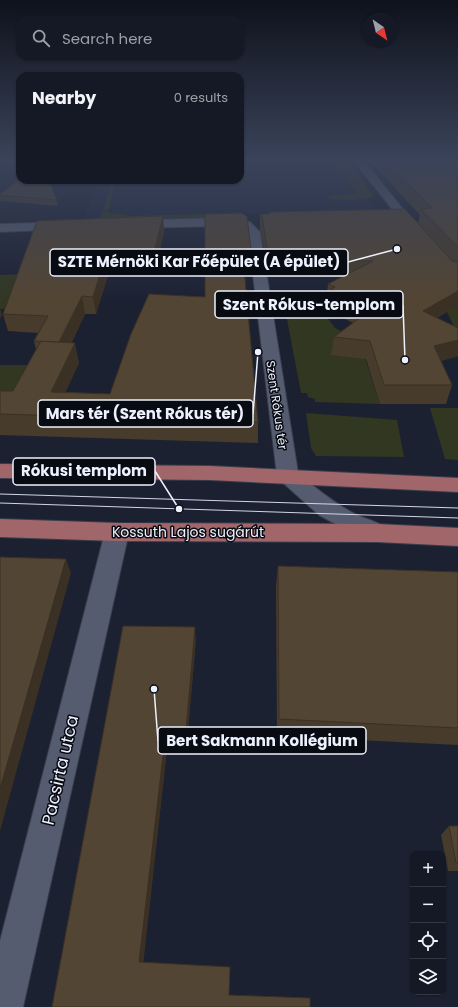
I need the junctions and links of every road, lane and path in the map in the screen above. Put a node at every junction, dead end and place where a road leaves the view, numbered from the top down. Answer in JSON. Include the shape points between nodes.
{"nodes":[{"id":1,"x":397,"y":208,"type":"edge"},
{"id":2,"x":121,"y":224,"type":"edge"},
{"id":3,"x":76,"y":226,"type":"edge"},
{"id":4,"x":0,"y":228,"type":"edge"},
{"id":5,"x":456,"y":274,"type":"edge"},
{"id":6,"x":0,"y":472,"type":"edge"},
{"id":7,"x":288,"y":476,"type":"junction"},
{"id":8,"x":458,"y":485,"type":"edge"},
{"id":9,"x":0,"y":528,"type":"edge"},
{"id":10,"x":116,"y":532,"type":"junction"},
{"id":11,"x":377,"y":533,"type":"junction"},
{"id":12,"x":458,"y":537,"type":"edge"},
{"id":13,"x":3,"y":1007,"type":"edge"}],
"edges":[{"from":1,"to":5,"type":"street"},
{"from":2,"to":7,"type":"street","name":"Szent Rókus tér","via":[[227,222],[246,225],[254,232]]},
{"from":3,"to":4,"type":"street"},
{"from":6,"to":7,"type":"main road"},
{"from":7,"to":8,"type":"main road"},
{"from":7,"to":11,"type":"street","name":"Kossuth Lajos sugárút","via":[[328,509]]},
{"from":9,"to":10,"type":"main road","name":"Kossuth Lajos sugárút"},
{"from":10,"to":11,"type":"main road","name":"Kossuth Lajos sugárút"},
{"from":10,"to":13,"type":"street","name":"Pacsirta utca"},
{"from":11,"to":12,"type":"main road","name":"Kossuth Lajos sugárút"}]}
